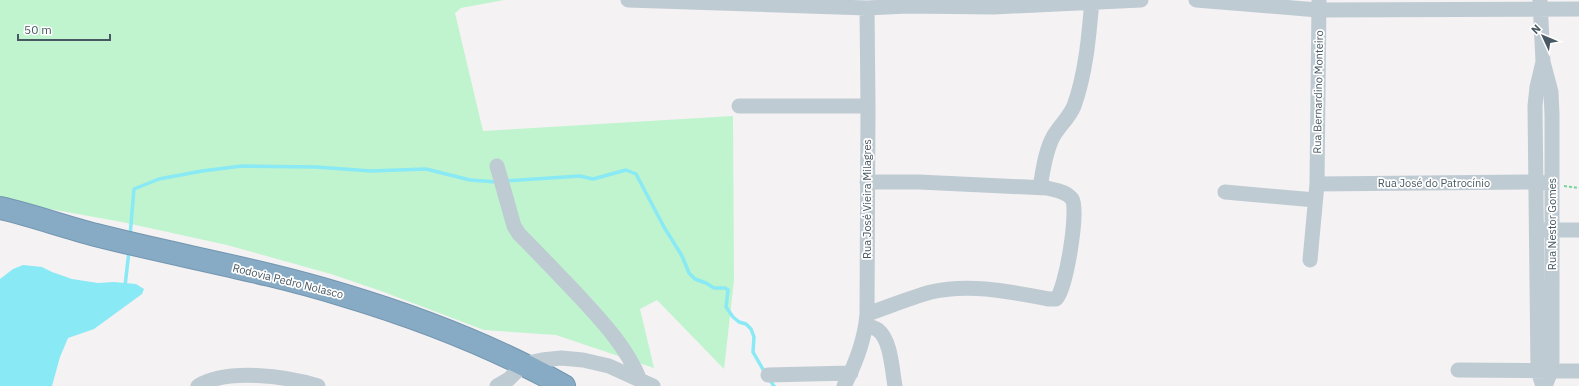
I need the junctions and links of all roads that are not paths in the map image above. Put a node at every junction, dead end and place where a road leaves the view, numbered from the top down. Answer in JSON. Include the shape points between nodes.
{"nodes":[{"id":1,"x":628,"y":0,"type":"edge"},
{"id":2,"x":661,"y":0,"type":"edge"},
{"id":3,"x":1141,"y":0,"type":"edge"},
{"id":4,"x":1196,"y":0,"type":"edge"},
{"id":5,"x":1092,"y":1,"type":"edge"},
{"id":6,"x":751,"y":2,"type":"edge"},
{"id":7,"x":1540,"y":4,"type":"edge"},
{"id":8,"x":1319,"y":5,"type":"edge"},
{"id":9,"x":867,"y":8,"type":"junction"},
{"id":10,"x":1579,"y":9,"type":"edge"},
{"id":11,"x":739,"y":106,"type":"dead end"},
{"id":12,"x":868,"y":106,"type":"junction"},
{"id":13,"x":497,"y":166,"type":"dead end"},
{"id":14,"x":867,"y":182,"type":"junction"},
{"id":15,"x":1544,"y":183,"type":"junction"},
{"id":16,"x":1317,"y":184,"type":"junction"},
{"id":17,"x":1040,"y":187,"type":"junction"},
{"id":18,"x":1225,"y":192,"type":"dead end"},
{"id":19,"x":1315,"y":200,"type":"junction"},
{"id":20,"x":0,"y":208,"type":"edge"},
{"id":21,"x":1544,"y":230,"type":"junction"},
{"id":22,"x":1579,"y":230,"type":"edge"},
{"id":23,"x":1310,"y":260,"type":"dead end"},
{"id":24,"x":866,"y":320,"type":"junction"},
{"id":25,"x":524,"y":364,"type":"junction"},
{"id":26,"x":1458,"y":370,"type":"dead end"},
{"id":27,"x":1545,"y":371,"type":"junction"},
{"id":28,"x":1579,"y":371,"type":"edge"},
{"id":29,"x":768,"y":375,"type":"dead end"},
{"id":30,"x":847,"y":380,"type":"edge"},
{"id":31,"x":646,"y":383,"type":"edge"},
{"id":32,"x":198,"y":386,"type":"edge"},
{"id":33,"x":318,"y":386,"type":"edge"},
{"id":34,"x":497,"y":386,"type":"edge"},
{"id":35,"x":564,"y":386,"type":"edge"},
{"id":36,"x":895,"y":386,"type":"edge"},
{"id":37,"x":1544,"y":386,"type":"edge"}],
"edges":[{"from":1,"to":2,"type":"street"},
{"from":2,"to":6,"type":"street"},
{"from":3,"to":5,"type":"street"},
{"from":4,"to":8,"type":"street"},
{"from":5,"to":9,"type":"street","via":[[994,7]]},
{"from":5,"to":17,"type":"street","via":[[1080,86],[1073,108],[1053,136],[1048,148]]},
{"from":6,"to":9,"type":"street"},
{"from":7,"to":8,"type":"street"},
{"from":7,"to":10,"type":"street"},
{"from":7,"to":15,"type":"street","name":"Rua Nestor Gomes","via":[[1543,62],[1551,92]]},
{"from":8,"to":16,"type":"street","name":"Rua Bernardino Monteiro"},
{"from":9,"to":12,"type":"street","name":"Rua José Vieira Milagres"},
{"from":11,"to":12,"type":"street"},
{"from":12,"to":14,"type":"street","name":"Rua José Vieira Milagres"},
{"from":13,"to":31,"type":"street","via":[[514,226],[602,321]]},
{"from":14,"to":17,"type":"street"},
{"from":14,"to":24,"type":"street","name":"Rua José Vieira Milagres"},
{"from":15,"to":16,"type":"street","name":"Rua José do Patrocínio"},
{"from":15,"to":21,"type":"street","name":"Rua Nestor Gomes"},
{"from":16,"to":19,"type":"street","name":"Rua Bernardino Monteiro"},
{"from":17,"to":24,"type":"street","via":[[1056,190],[1068,196],[1075,211],[1069,253],[1058,298],[1054,300],[999,290],[931,292]]},
{"from":18,"to":19,"type":"street"},
{"from":19,"to":23,"type":"street","name":"Rua Bernardino Monteiro"},
{"from":20,"to":25,"type":"highway","name":"Rodovia Pedro Nolasco","via":[[96,235],[342,294],[428,322]]},
{"from":21,"to":22,"type":"street"},
{"from":21,"to":27,"type":"street","name":"Rua Nestor Gomes","via":[[1552,361]]},
{"from":24,"to":30,"type":"street","name":"Rua José Vieira Milagres"},
{"from":24,"to":36,"type":"street","via":[[878,330],[888,345]]},
{"from":25,"to":31,"type":"street","via":[[561,358],[583,360],[609,366]]},
{"from":25,"to":34,"type":"street"},
{"from":25,"to":35,"type":"highway","name":"Rodovia Pedro Nolasco"},
{"from":26,"to":27,"type":"street"},
{"from":27,"to":28,"type":"street"},
{"from":27,"to":37,"type":"street","name":"Rua Nestor Gomes"},
{"from":29,"to":30,"type":"street"},
{"from":32,"to":33,"type":"street","via":[[206,381],[251,375],[286,378]]}]}
